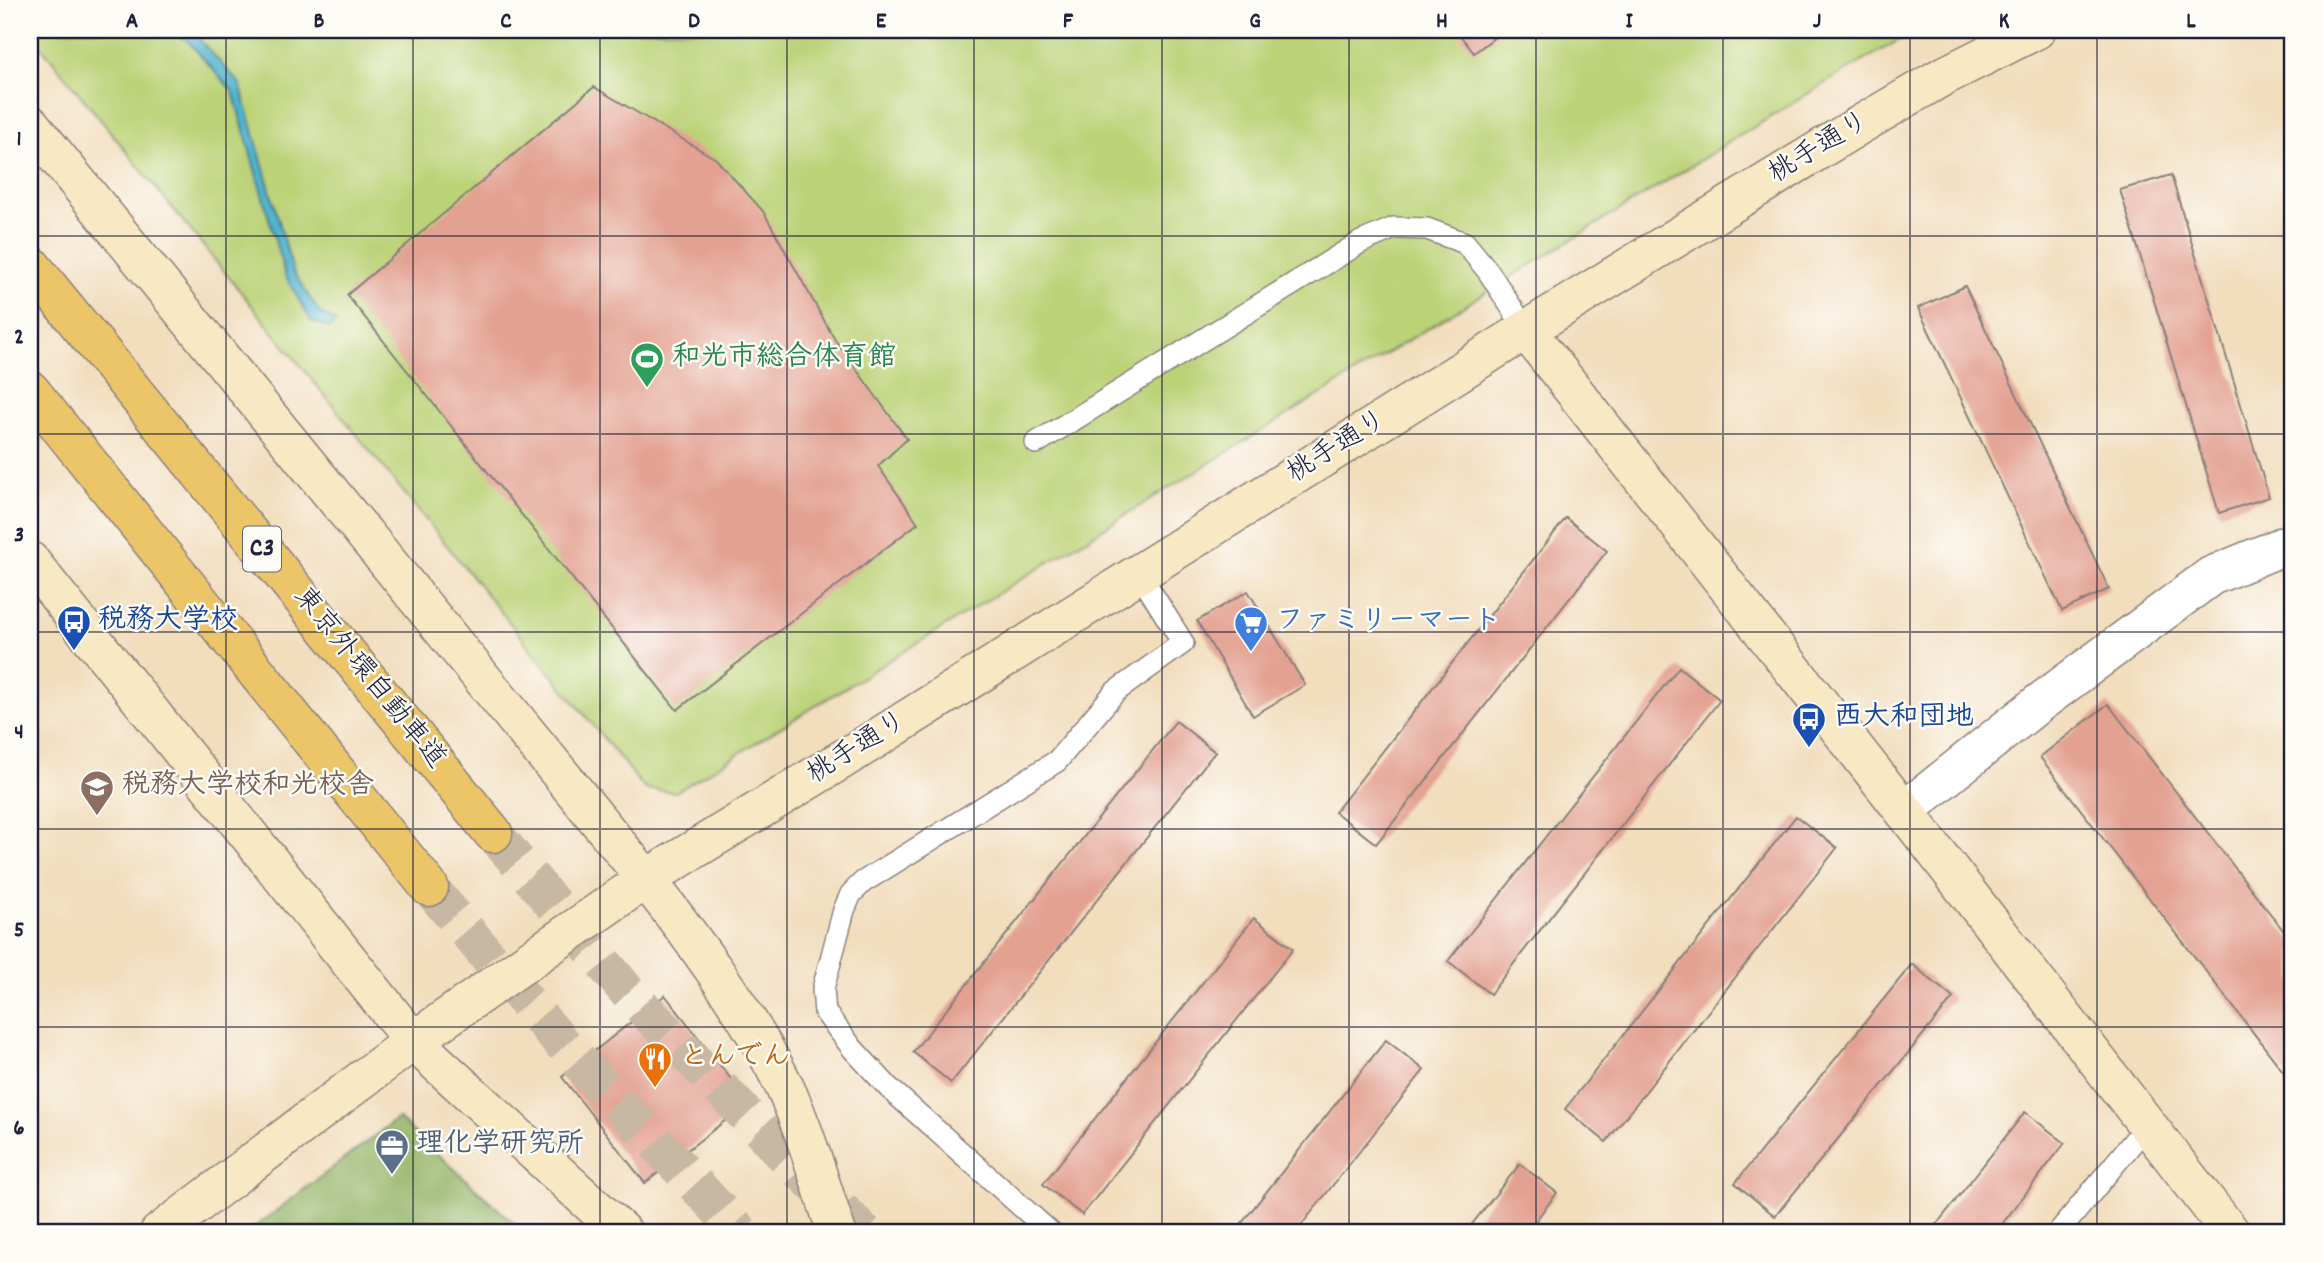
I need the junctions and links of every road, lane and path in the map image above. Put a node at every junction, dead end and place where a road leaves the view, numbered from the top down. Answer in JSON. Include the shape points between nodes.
{"nodes":[{"id":1,"x":2036,"y":30,"type":"edge"},
{"id":2,"x":30,"y":124,"type":"edge"},
{"id":3,"x":30,"y":264,"type":"edge"},
{"id":4,"x":1526,"y":330,"type":"junction"},
{"id":5,"x":30,"y":390,"type":"edge"},
{"id":6,"x":1036,"y":443,"type":"dead end"},
{"id":7,"x":2293,"y":542,"type":"edge"},
{"id":8,"x":30,"y":561,"type":"edge"},
{"id":9,"x":1139,"y":573,"type":"junction"},
{"id":10,"x":1904,"y":811,"type":"junction"},
{"id":11,"x":493,"y":833,"type":"tunnel mouth"},
{"id":12,"x":646,"y":878,"type":"junction"},
{"id":13,"x":429,"y":887,"type":"tunnel mouth"},
{"id":14,"x":413,"y":1041,"type":"junction"},
{"id":15,"x":2147,"y":1125,"type":"junction"},
{"id":16,"x":159,"y":1233,"type":"edge"},
{"id":17,"x":623,"y":1233,"type":"edge"},
{"id":18,"x":837,"y":1233,"type":"edge"},
{"id":19,"x":1051,"y":1233,"type":"edge"},
{"id":20,"x":2058,"y":1233,"type":"edge"},
{"id":21,"x":2231,"y":1233,"type":"edge"}],
"edges":[{"from":1,"to":4,"type":"street","name":"桃手通り","via":[[1858,126]]},
{"from":2,"to":12,"type":"street"},
{"from":3,"to":11,"type":"highway","name":"東京外環自動車道","number":"C3"},
{"from":4,"to":6,"type":"lane","via":[[1465,243],[1426,229],[1394,228],[1361,242]]},
{"from":4,"to":9,"type":"street","name":"桃手通り"},
{"from":4,"to":10,"type":"street"},
{"from":5,"to":13,"type":"highway"},
{"from":7,"to":10,"type":"street","via":[[2211,576],[2038,704]]},
{"from":8,"to":14,"type":"street"},
{"from":9,"to":12,"type":"street","name":"桃手通り"},
{"from":9,"to":19,"type":"lane","via":[[1183,643],[1115,692],[1057,761],[863,882],[844,910],[822,989],[825,1012],[889,1088]]},
{"from":10,"to":15,"type":"street"},
{"from":12,"to":14,"type":"street","name":"桃手通り"},
{"from":12,"to":18,"type":"street","via":[[694,940],[776,1069],[802,1128]]},
{"from":14,"to":16,"type":"street","name":"桃手通り"},
{"from":14,"to":17,"type":"street"},
{"from":15,"to":20,"type":"lane"},
{"from":15,"to":21,"type":"street"}]}
